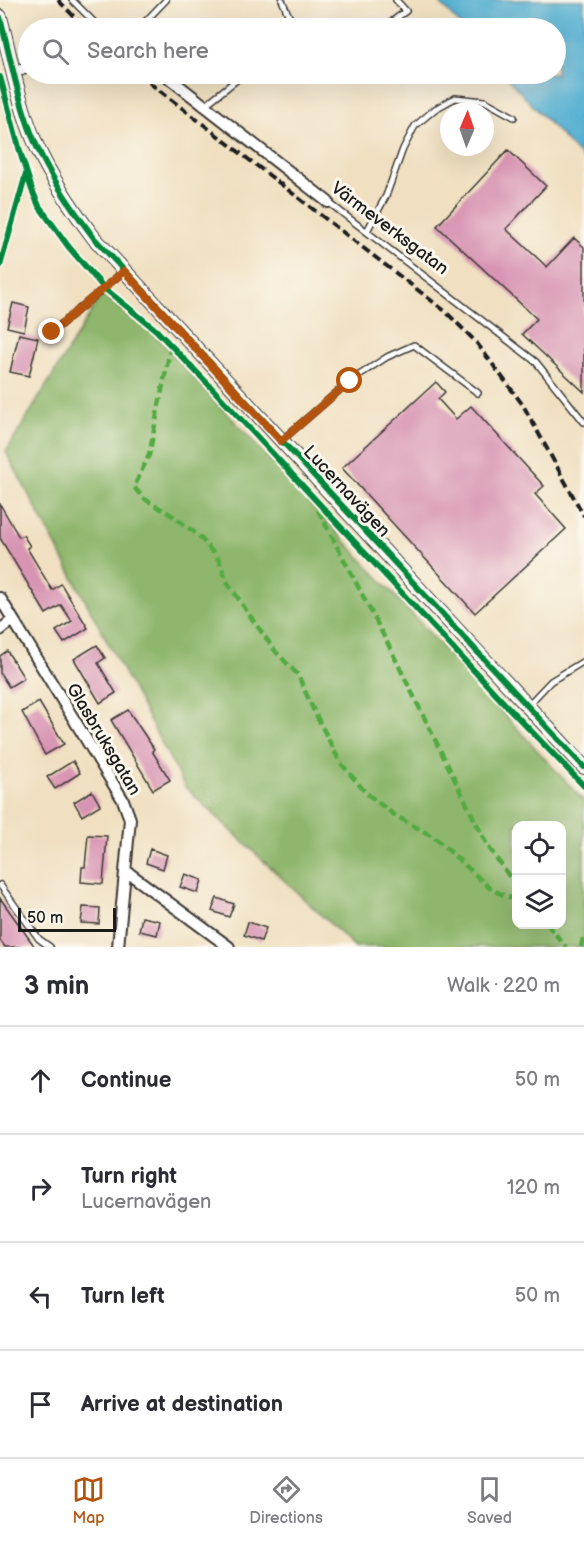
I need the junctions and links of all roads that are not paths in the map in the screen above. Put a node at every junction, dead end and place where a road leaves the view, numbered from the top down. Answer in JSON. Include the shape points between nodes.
{"nodes":[{"id":1,"x":72,"y":0,"type":"edge"},
{"id":2,"x":166,"y":0,"type":"edge"},
{"id":3,"x":282,"y":0,"type":"edge"},
{"id":4,"x":396,"y":0,"type":"edge"},
{"id":5,"x":90,"y":18,"type":"edge"},
{"id":6,"x":149,"y":18,"type":"edge"},
{"id":7,"x":290,"y":18,"type":"edge"},
{"id":8,"x":397,"y":18,"type":"edge"},
{"id":9,"x":0,"y":21,"type":"edge"},
{"id":10,"x":18,"y":71,"type":"edge"},
{"id":11,"x":15,"y":72,"type":"junction"},
{"id":12,"x":177,"y":84,"type":"edge"},
{"id":13,"x":231,"y":84,"type":"edge"},
{"id":14,"x":205,"y":105,"type":"junction"},
{"id":15,"x":513,"y":117,"type":"dead end"},
{"id":16,"x":328,"y":202,"type":"joint"},
{"id":17,"x":367,"y":231,"type":"junction"},
{"id":18,"x":124,"y":271,"type":"junction"},
{"id":19,"x":52,"y":332,"type":"dead end"},
{"id":20,"x":478,"y":393,"type":"dead end"},
{"id":21,"x":584,"y":422,"type":"edge"},
{"id":22,"x":281,"y":441,"type":"junction"},
{"id":23,"x":0,"y":598,"type":"edge"},
{"id":24,"x":13,"y":620,"type":"junction"},
{"id":25,"x":0,"y":630,"type":"edge"},
{"id":26,"x":584,"y":661,"type":"edge"},
{"id":27,"x":527,"y":706,"type":"junction"},
{"id":28,"x":584,"y":767,"type":"edge"},
{"id":29,"x":126,"y":871,"type":"junction"},
{"id":30,"x":0,"y":885,"type":"edge"},
{"id":31,"x":50,"y":947,"type":"edge"},
{"id":32,"x":118,"y":947,"type":"edge"},
{"id":33,"x":229,"y":947,"type":"edge"}],
"edges":[{"from":1,"to":5,"type":"lane"},
{"from":2,"to":6,"type":"lane"},
{"from":3,"to":7,"type":"lane"},
{"from":4,"to":8,"type":"lane","via":[[406,11]]},
{"from":9,"to":11,"type":"street","name":"Lucernavägen"},
{"from":10,"to":11,"type":"street"},
{"from":11,"to":18,"type":"street","name":"Lucernavägen","via":[[37,147],[54,179],[94,238]]},
{"from":12,"to":14,"type":"street","name":"Värmeverksgatan"},
{"from":13,"to":14,"type":"lane"},
{"from":14,"to":16,"type":"street","name":"Värmeverksgatan"},
{"from":15,"to":17,"type":"lane","via":[[485,101],[455,98],[435,109],[415,126]]},
{"from":16,"to":17,"type":"lane","name":"Värmeverksgatan"},
{"from":17,"to":21,"type":"lane","name":"Värmeverksgatan","via":[[536,362]]},
{"from":18,"to":19,"type":"lane"},
{"from":18,"to":22,"type":"street","name":"Lucernavägen"},
{"from":20,"to":22,"type":"lane","via":[[414,345],[350,381]]},
{"from":22,"to":27,"type":"street","name":"Lucernavägen"},
{"from":23,"to":24,"type":"street","name":"Glasbruksgatan"},
{"from":24,"to":25,"type":"street"},
{"from":24,"to":29,"type":"street","name":"Glasbruksgatan","via":[[123,800],[130,819]]},
{"from":26,"to":27,"type":"lane","via":[[551,681]]},
{"from":27,"to":28,"type":"street","name":"Lucernavägen"},
{"from":29,"to":32,"type":"street","name":"Glasbruksgatan"},
{"from":29,"to":33,"type":"street"},
{"from":30,"to":31,"type":"lane","via":[[39,939]]}]}
